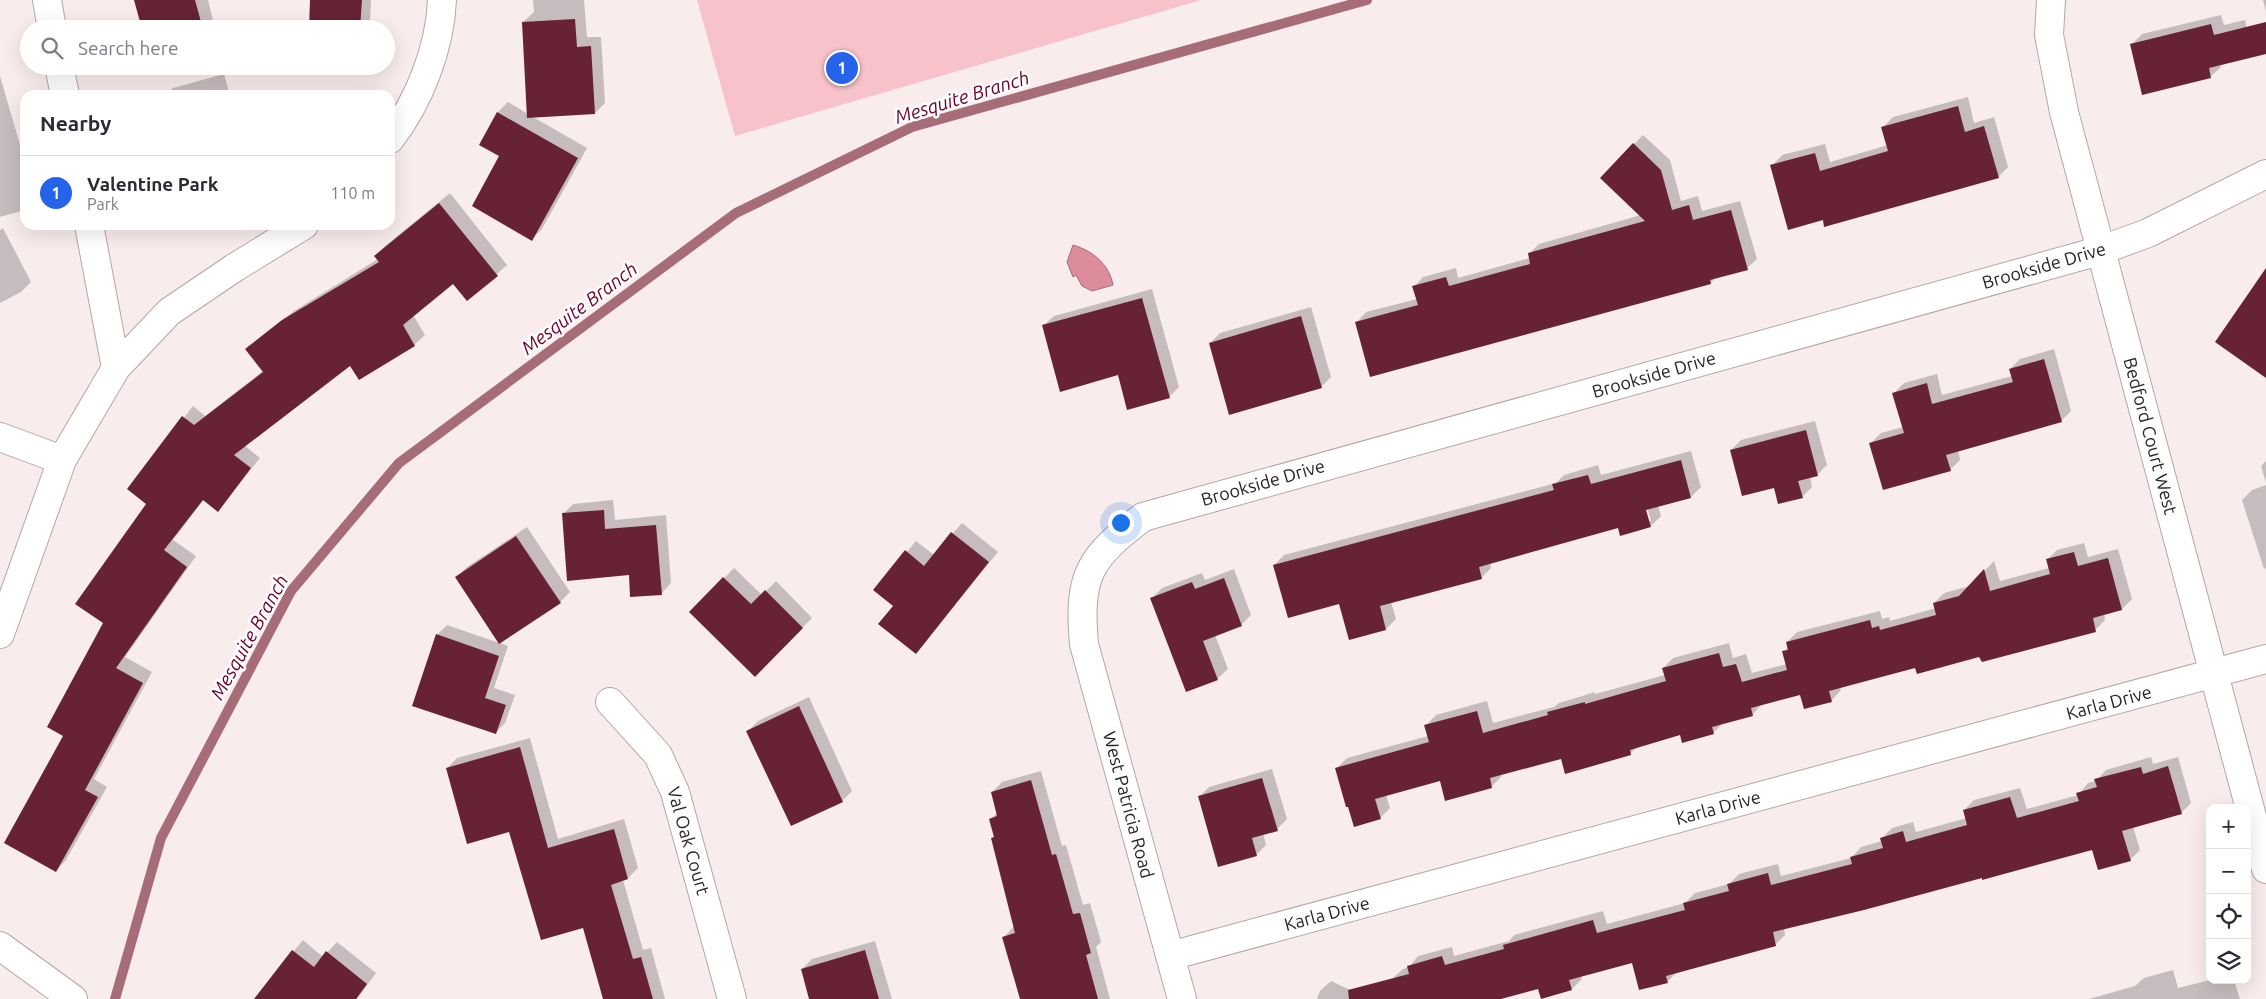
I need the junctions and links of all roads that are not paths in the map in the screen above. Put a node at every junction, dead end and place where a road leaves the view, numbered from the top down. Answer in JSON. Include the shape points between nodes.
{"nodes":[{"id":1,"x":47,"y":0,"type":"edge"},
{"id":2,"x":442,"y":0,"type":"edge"},
{"id":3,"x":2051,"y":0,"type":"edge"},
{"id":4,"x":50,"y":20,"type":"edge"},
{"id":5,"x":61,"y":75,"type":"edge"},
{"id":6,"x":64,"y":90,"type":"edge"},
{"id":7,"x":395,"y":133,"type":"edge"},
{"id":8,"x":2266,"y":174,"type":"edge"},
{"id":9,"x":90,"y":230,"type":"edge"},
{"id":10,"x":296,"y":230,"type":"edge"},
{"id":11,"x":2099,"y":250,"type":"junction"},
{"id":12,"x":116,"y":368,"type":"junction"},
{"id":13,"x":0,"y":437,"type":"edge"},
{"id":14,"x":62,"y":460,"type":"junction"},
{"id":15,"x":1081,"y":609,"type":"joint"},
{"id":16,"x":0,"y":634,"type":"edge"},
{"id":17,"x":2266,"y":659,"type":"edge"},
{"id":18,"x":2215,"y":674,"type":"junction"},
{"id":19,"x":610,"y":702,"type":"dead end"},
{"id":20,"x":2266,"y":869,"type":"edge"},
{"id":21,"x":0,"y":946,"type":"edge"},
{"id":22,"x":1170,"y":956,"type":"junction"},
{"id":23,"x":68,"y":996,"type":"edge"},
{"id":24,"x":732,"y":999,"type":"edge"},
{"id":25,"x":1182,"y":999,"type":"edge"}],
"edges":[{"from":1,"to":4,"type":"street"},
{"from":2,"to":7,"type":"street","via":[[430,63],[405,120]]},
{"from":3,"to":11,"type":"street","name":"Bedford Court West","via":[[2049,35],[2055,72]]},
{"from":5,"to":6,"type":"street"},
{"from":8,"to":11,"type":"street","name":"Brookside Drive","via":[[2148,233]]},
{"from":9,"to":12,"type":"street"},
{"from":10,"to":12,"type":"street","via":[[169,312]]},
{"from":11,"to":15,"type":"street","name":"Brookside Drive","via":[[1143,517],[1109,542],[1087,576]]},
{"from":11,"to":18,"type":"street","name":"Bedford Court West"},
{"from":12,"to":14,"type":"street"},
{"from":13,"to":14,"type":"street"},
{"from":14,"to":16,"type":"street"},
{"from":15,"to":22,"type":"street","name":"West Patricia Road","via":[[1084,644]]},
{"from":17,"to":18,"type":"street","name":"Karla Drive"},
{"from":18,"to":20,"type":"street","name":"Bedford Court West"},
{"from":18,"to":22,"type":"street","name":"Karla Drive"},
{"from":19,"to":24,"type":"street","name":"Val Oak Court","via":[[658,755],[675,792]]},
{"from":21,"to":23,"type":"street"},
{"from":22,"to":25,"type":"street","name":"West Patricia Road"}]}
